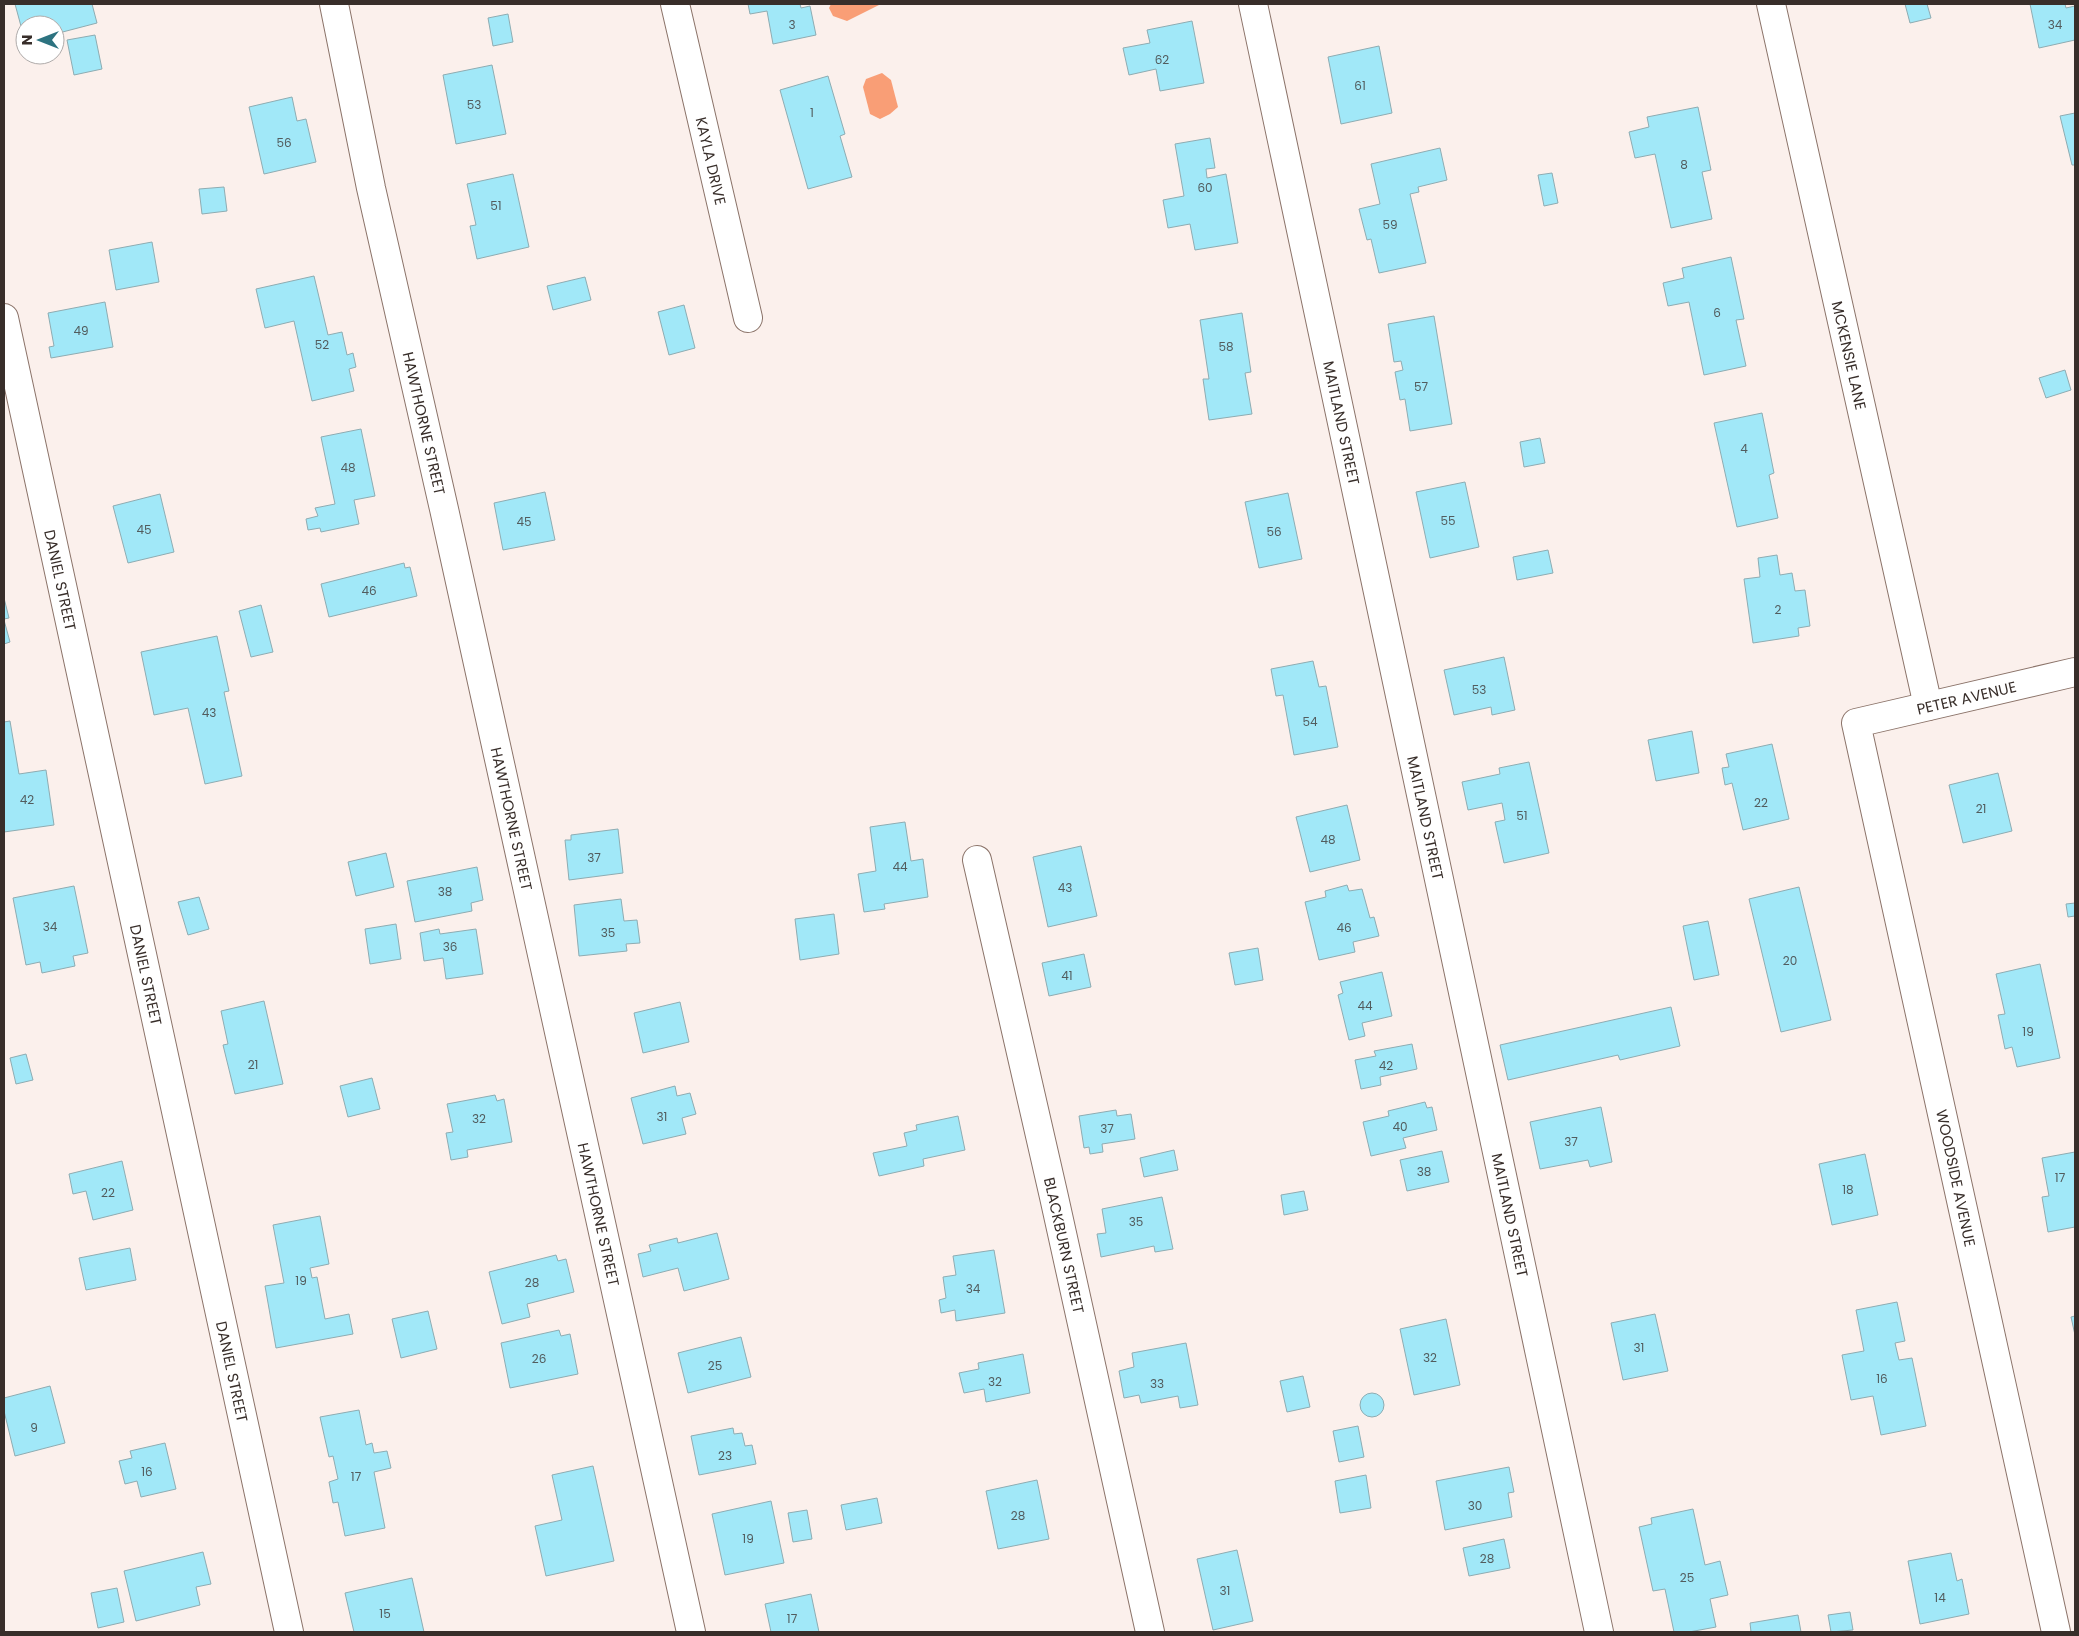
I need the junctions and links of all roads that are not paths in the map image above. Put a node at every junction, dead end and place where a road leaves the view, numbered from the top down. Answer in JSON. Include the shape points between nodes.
{"nodes":[{"id":1,"x":334,"y":4,"type":"edge"},
{"id":2,"x":675,"y":4,"type":"edge"},
{"id":3,"x":1253,"y":4,"type":"edge"},
{"id":4,"x":1771,"y":4,"type":"edge"},
{"id":5,"x":4,"y":318,"type":"edge"},
{"id":6,"x":748,"y":318,"type":"dead end"},
{"id":7,"x":2075,"y":672,"type":"edge"},
{"id":8,"x":1928,"y":706,"type":"junction"},
{"id":9,"x":1856,"y":723,"type":"joint"},
{"id":10,"x":978,"y":860,"type":"dead end"},
{"id":11,"x":289,"y":1632,"type":"edge"},
{"id":12,"x":691,"y":1632,"type":"edge"},
{"id":13,"x":1150,"y":1632,"type":"edge"},
{"id":14,"x":1599,"y":1632,"type":"edge"},
{"id":15,"x":2056,"y":1632,"type":"edge"}],
"edges":[{"from":1,"to":12,"type":"street","name":"HAWTHORNE STREET","via":[[373,198]]},
{"from":2,"to":6,"type":"street","name":"KAYLA DRIVE"},
{"from":3,"to":14,"type":"street","name":"MAITLAND STREET"},
{"from":4,"to":8,"type":"street","name":"MCKENSIE LANE"},
{"from":5,"to":11,"type":"street","name":"DANIEL STREET"},
{"from":7,"to":8,"type":"street","name":"PETER AVENUE"},
{"from":8,"to":9,"type":"street","name":"PETER AVENUE"},
{"from":9,"to":15,"type":"street","name":"WOODSIDE AVENUE"},
{"from":10,"to":13,"type":"street","name":"BLACKBURN STREET"}]}
